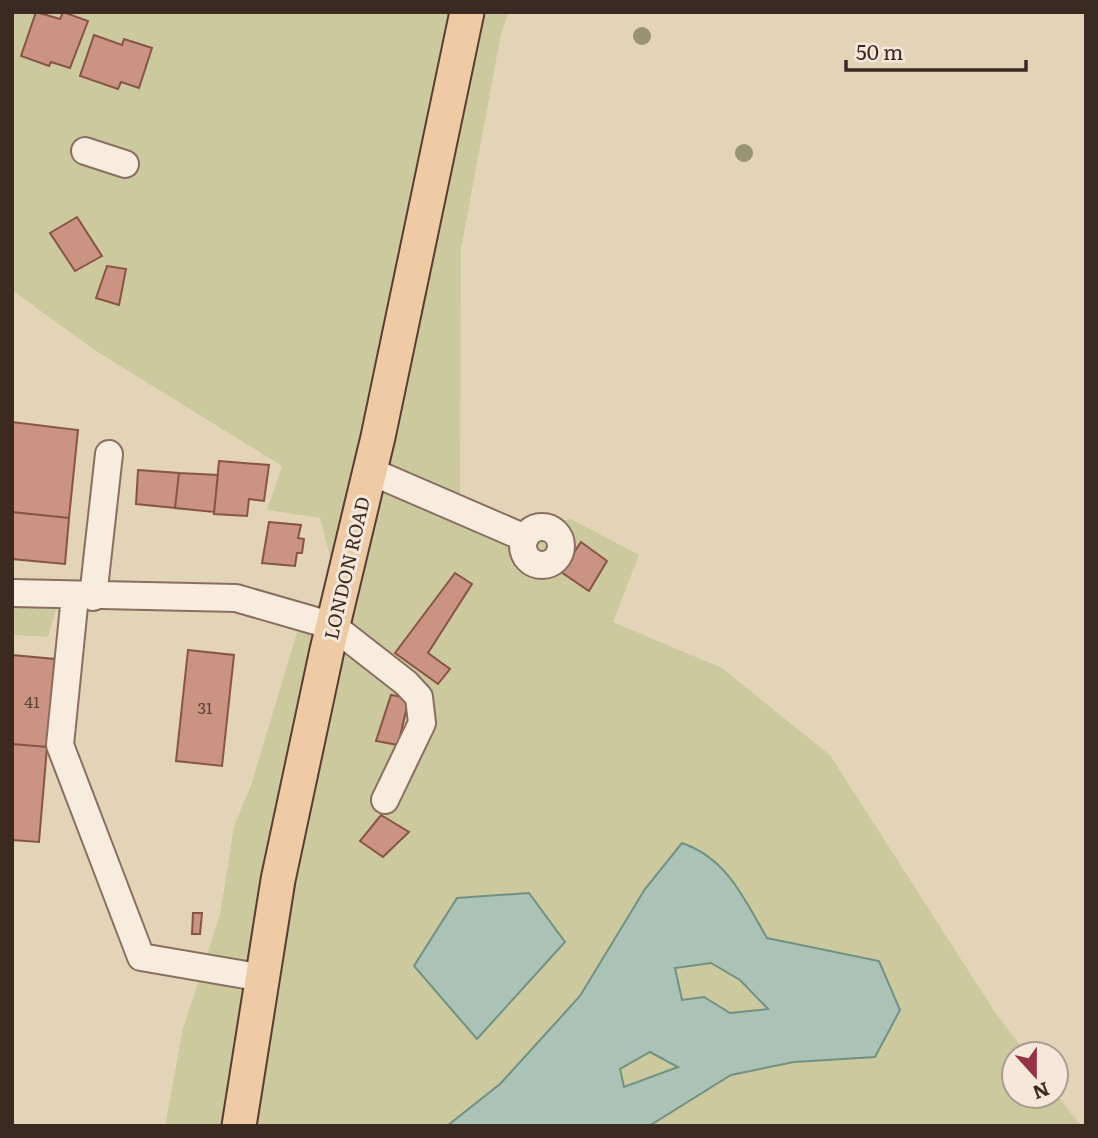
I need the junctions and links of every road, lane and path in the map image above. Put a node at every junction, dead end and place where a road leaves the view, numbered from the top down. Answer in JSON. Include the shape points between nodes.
{"nodes":[{"id":1,"x":467,"y":12,"type":"edge"},
{"id":2,"x":85,"y":151,"type":"dead end"},
{"id":3,"x":125,"y":164,"type":"dead end"},
{"id":4,"x":109,"y":454,"type":"dead end"},
{"id":5,"x":370,"y":471,"type":"junction"},
{"id":6,"x":525,"y":538,"type":"dead end"},
{"id":7,"x":12,"y":593,"type":"edge"},
{"id":8,"x":84,"y":596,"type":"junction"},
{"id":9,"x":333,"y":626,"type":"junction"},
{"id":10,"x":385,"y":800,"type":"dead end"},
{"id":11,"x":262,"y":978,"type":"junction"},
{"id":12,"x":239,"y":1126,"type":"edge"}],
"edges":[{"from":1,"to":5,"type":"main road","name":"LONDON ROAD"},
{"from":2,"to":3,"type":"lane"},
{"from":4,"to":8,"type":"lane"},
{"from":5,"to":6,"type":"lane"},
{"from":5,"to":9,"type":"main road","name":"LONDON ROAD"},
{"from":7,"to":8,"type":"lane"},
{"from":8,"to":9,"type":"lane","via":[[236,598]]},
{"from":8,"to":11,"type":"lane","via":[[61,746],[141,957]]},
{"from":9,"to":10,"type":"lane","via":[[419,697],[422,723]]},
{"from":9,"to":11,"type":"main road","name":"LONDON ROAD","via":[[278,880]]},
{"from":11,"to":12,"type":"main road","name":"LONDON ROAD"}]}
